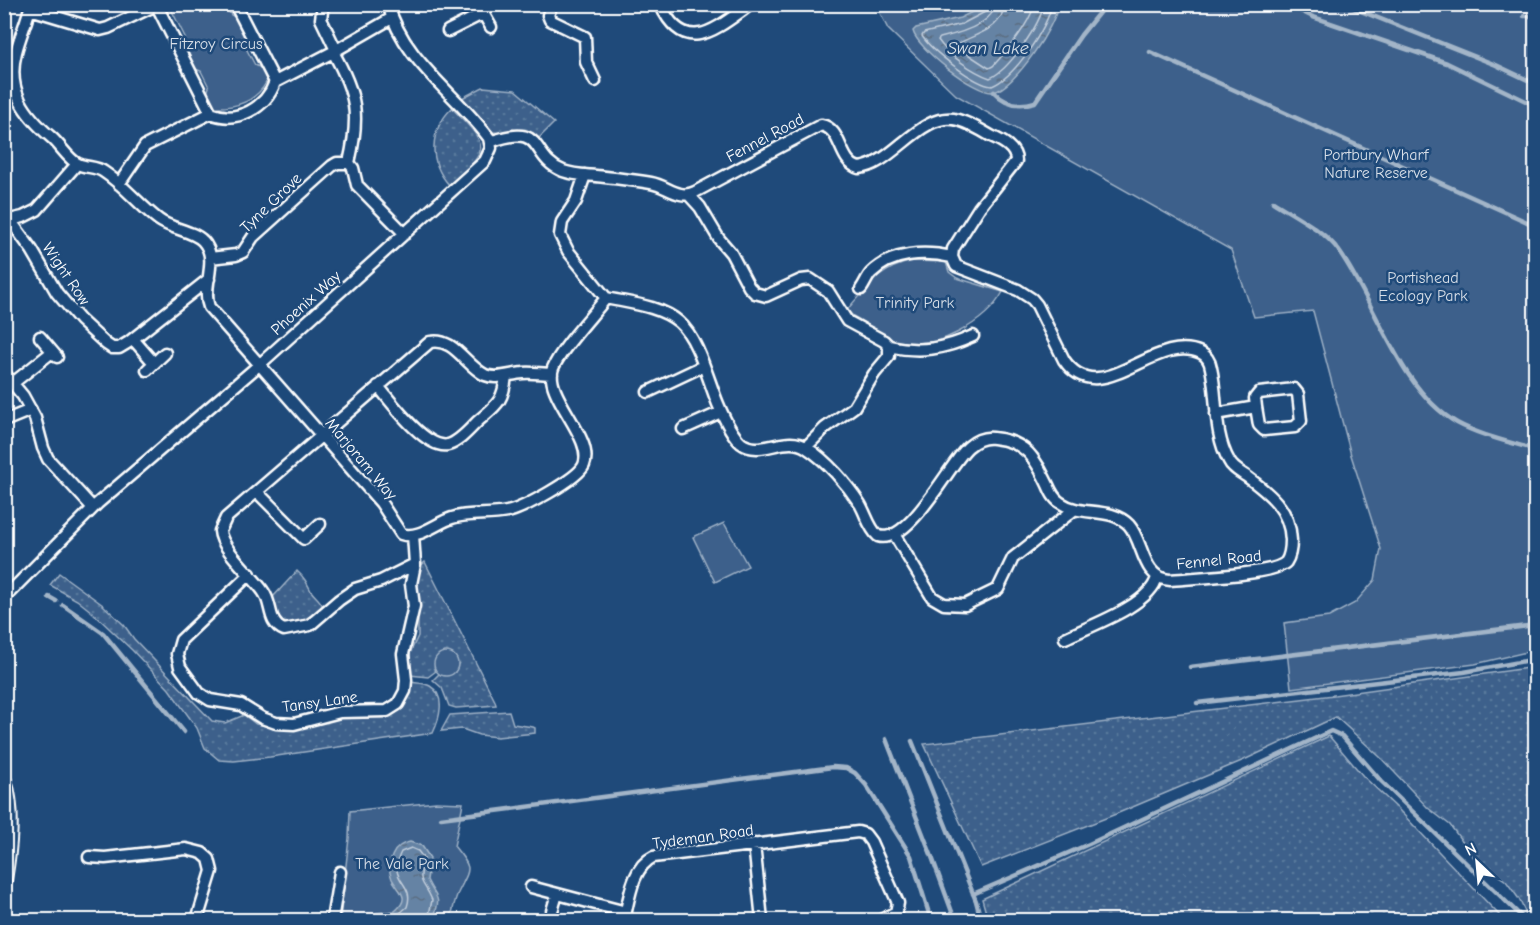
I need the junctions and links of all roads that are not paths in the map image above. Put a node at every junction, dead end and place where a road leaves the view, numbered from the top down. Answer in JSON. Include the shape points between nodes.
{"nodes":[{"id":1,"x":235,"y":4,"type":"edge"},
{"id":2,"x":323,"y":4,"type":"edge"},
{"id":3,"x":388,"y":4,"type":"edge"},
{"id":4,"x":552,"y":4,"type":"edge"},
{"id":5,"x":660,"y":4,"type":"edge"},
{"id":6,"x":751,"y":4,"type":"edge"},
{"id":7,"x":156,"y":5,"type":"edge"},
{"id":8,"x":30,"y":7,"type":"edge"},
{"id":9,"x":483,"y":9,"type":"edge"},
{"id":10,"x":392,"y":18,"type":"junction"},
{"id":11,"x":490,"y":27,"type":"dead end"},
{"id":12,"x":448,"y":31,"type":"dead end"},
{"id":13,"x":335,"y":51,"type":"junction"},
{"id":14,"x":595,"y":81,"type":"dead end"},
{"id":15,"x":275,"y":82,"type":"junction"},
{"id":16,"x":211,"y":113,"type":"junction"},
{"id":17,"x":490,"y":142,"type":"junction"},
{"id":18,"x":349,"y":163,"type":"junction"},
{"id":19,"x":76,"y":164,"type":"junction"},
{"id":20,"x":585,"y":175,"type":"junction"},
{"id":21,"x":119,"y":184,"type":"junction"},
{"id":22,"x":688,"y":195,"type":"junction"},
{"id":23,"x":8,"y":220,"type":"edge"},
{"id":24,"x":405,"y":234,"type":"junction"},
{"id":25,"x":952,"y":257,"type":"junction"},
{"id":26,"x":210,"y":258,"type":"junction"},
{"id":27,"x":209,"y":279,"type":"junction"},
{"id":28,"x":861,"y":289,"type":"dead end"},
{"id":29,"x":606,"y":298,"type":"junction"},
{"id":30,"x":974,"y":336,"type":"dead end"},
{"id":31,"x":40,"y":337,"type":"dead end"},
{"id":32,"x":133,"y":339,"type":"junction"},
{"id":33,"x":889,"y":346,"type":"junction"},
{"id":34,"x":165,"y":353,"type":"dead end"},
{"id":35,"x":259,"y":365,"type":"junction"},
{"id":36,"x":703,"y":366,"type":"junction"},
{"id":37,"x":4,"y":372,"type":"edge"},
{"id":38,"x":552,"y":374,"type":"junction"},
{"id":39,"x":506,"y":376,"type":"junction"},
{"id":40,"x":14,"y":383,"type":"junction"},
{"id":41,"x":378,"y":386,"type":"junction"},
{"id":42,"x":648,"y":392,"type":"dead end"},
{"id":43,"x":1256,"y":407,"type":"junction"},
{"id":44,"x":31,"y":410,"type":"junction"},
{"id":45,"x":721,"y":412,"type":"junction"},
{"id":46,"x":1216,"y":414,"type":"junction"},
{"id":47,"x":4,"y":420,"type":"edge"},
{"id":48,"x":683,"y":429,"type":"dead end"},
{"id":49,"x":322,"y":435,"type":"junction"},
{"id":50,"x":806,"y":447,"type":"junction"},
{"id":51,"x":257,"y":492,"type":"junction"},
{"id":52,"x":93,"y":508,"type":"junction"},
{"id":53,"x":1075,"y":509,"type":"junction"},
{"id":54,"x":320,"y":524,"type":"dead end"},
{"id":55,"x":894,"y":534,"type":"junction"},
{"id":56,"x":413,"y":536,"type":"junction"},
{"id":57,"x":415,"y":564,"type":"junction"},
{"id":58,"x":250,"y":574,"type":"junction"},
{"id":59,"x":1157,"y":577,"type":"junction"},
{"id":60,"x":5,"y":598,"type":"edge"},
{"id":61,"x":1065,"y":638,"type":"dead end"},
{"id":62,"x":4,"y":781,"type":"edge"},
{"id":63,"x":754,"y":844,"type":"junction"},
{"id":64,"x":89,"y":857,"type":"dead end"},
{"id":65,"x":340,"y":872,"type":"dead end"},
{"id":66,"x":4,"y":880,"type":"edge"},
{"id":67,"x":531,"y":887,"type":"dead end"},
{"id":68,"x":556,"y":894,"type":"junction"},
{"id":69,"x":552,"y":911,"type":"dead end"},
{"id":70,"x":625,"y":916,"type":"edge"},
{"id":71,"x":197,"y":921,"type":"edge"},
{"id":72,"x":332,"y":921,"type":"edge"},
{"id":73,"x":762,"y":921,"type":"edge"},
{"id":74,"x":881,"y":921,"type":"edge"}],
"edges":[{"from":1,"to":15,"type":"street"},
{"from":2,"to":13,"type":"street","via":[[321,19]]},
{"from":3,"to":10,"type":"street"},
{"from":4,"to":14,"type":"street","via":[[550,20],[585,37],[586,62]]},
{"from":5,"to":6,"type":"street","via":[[673,27],[692,35],[706,33]]},
{"from":7,"to":8,"type":"street","via":[[100,30]]},
{"from":7,"to":16,"type":"street"},
{"from":8,"to":19,"type":"street","via":[[14,63],[18,96],[30,119]]},
{"from":9,"to":11,"type":"street"},
{"from":9,"to":12,"type":"street"},
{"from":10,"to":13,"type":"street"},
{"from":10,"to":17,"type":"street","via":[[415,55]]},
{"from":13,"to":15,"type":"street"},
{"from":13,"to":18,"type":"street","via":[[350,83],[356,108]]},
{"from":15,"to":16,"type":"street","via":[[266,99],[252,111],[229,117]]},
{"from":16,"to":21,"type":"street","via":[[145,146]]},
{"from":17,"to":20,"type":"street","via":[[512,136],[530,138],[557,169]]},
{"from":17,"to":24,"type":"street","name":"Phoenix Way","via":[[485,161]]},
{"from":18,"to":24,"type":"street","via":[[357,185]]},
{"from":18,"to":26,"type":"street","name":"Tyne Grove","via":[[332,166],[254,237],[243,252]]},
{"from":19,"to":21,"type":"street","via":[[102,170]]},
{"from":19,"to":23,"type":"street","via":[[37,210]]},
{"from":20,"to":22,"type":"street","via":[[653,183]]},
{"from":20,"to":29,"type":"street","via":[[576,201],[562,222],[560,235]]},
{"from":21,"to":26,"type":"street","via":[[160,221],[201,239]]},
{"from":22,"to":25,"type":"street","name":"Fennel Road","via":[[818,126],[832,130],[849,162],[860,168],[876,164],[929,124],[954,119],[1000,140],[1016,158],[1014,166],[979,208]]},
{"from":22,"to":33,"type":"street","via":[[700,207],[755,293],[766,296],[810,279],[828,291],[847,321]]},
{"from":23,"to":32,"type":"street","name":"Wight Row","via":[[80,320],[112,348]]},
{"from":24,"to":35,"type":"street","name":"Phoenix Way"},
{"from":25,"to":28,"type":"street","via":[[900,257],[877,268]]},
{"from":25,"to":46,"type":"street","name":"Fennel Road","via":[[959,268],[1014,288],[1032,299],[1064,360],[1080,376],[1114,375],[1171,350],[1202,354],[1211,368]]},
{"from":26,"to":27,"type":"street","name":"Marjoram Way"},
{"from":27,"to":32,"type":"street","name":"Wight Row"},
{"from":27,"to":35,"type":"street","name":"Marjoram Way","via":[[209,307]]},
{"from":29,"to":36,"type":"street","via":[[657,310],[676,320],[691,337]]},
{"from":29,"to":38,"type":"street","via":[[553,367]]},
{"from":30,"to":33,"type":"street","via":[[926,350]]},
{"from":31,"to":40,"type":"street","via":[[54,354]]},
{"from":32,"to":34,"type":"street","via":[[150,367]]},
{"from":33,"to":50,"type":"street","via":[[889,356],[854,407]]},
{"from":35,"to":49,"type":"street","name":"Marjoram Way"},
{"from":35,"to":52,"type":"street","name":"Phoenix Way"},
{"from":36,"to":42,"type":"street"},
{"from":36,"to":45,"type":"street"},
{"from":37,"to":40,"type":"street"},
{"from":38,"to":39,"type":"street"},
{"from":38,"to":56,"type":"street","via":[[555,390],[585,453],[581,471],[570,481],[512,510],[453,517]]},
{"from":39,"to":41,"type":"street","via":[[487,375],[448,344],[435,341],[426,344]]},
{"from":39,"to":41,"type":"street","via":[[501,400],[459,439],[443,445],[432,443],[422,434]]},
{"from":40,"to":44,"type":"street"},
{"from":41,"to":49,"type":"street"},
{"from":43,"to":43,"type":"street","via":[[1263,430],[1294,427],[1301,421],[1299,395],[1294,389],[1258,394]]},
{"from":43,"to":46,"type":"street"},
{"from":44,"to":47,"type":"street"},
{"from":44,"to":52,"type":"street","via":[[48,459]]},
{"from":45,"to":48,"type":"street"},
{"from":45,"to":50,"type":"street","via":[[735,436],[746,445],[759,448],[787,442]]},
{"from":46,"to":59,"type":"street","name":"Fennel Road","via":[[1231,464],[1270,494],[1286,516],[1291,537],[1289,555],[1284,564],[1266,571],[1170,580]]},
{"from":49,"to":51,"type":"street"},
{"from":49,"to":56,"type":"street","name":"Marjoram Way","via":[[381,503],[398,531]]},
{"from":50,"to":55,"type":"street","via":[[850,491],[874,533],[881,537]]},
{"from":51,"to":54,"type":"street","via":[[304,539]]},
{"from":51,"to":58,"type":"street","via":[[226,518],[220,531],[224,542]]},
{"from":52,"to":60,"type":"street","name":"Phoenix Way"},
{"from":53,"to":55,"type":"street","name":"Fennel Road","via":[[1053,496],[1029,452],[1003,439],[987,438],[966,449],[934,495]]},
{"from":53,"to":55,"type":"street","via":[[1013,558],[996,590],[965,605],[944,604],[932,597]]},
{"from":53,"to":59,"type":"street","name":"Fennel Road","via":[[1113,516],[1128,524]]},
{"from":56,"to":57,"type":"street","name":"Tansy Lane"},
{"from":57,"to":58,"type":"street","via":[[355,589],[310,625],[284,630],[275,624],[266,595]]},
{"from":57,"to":58,"type":"street","name":"Tansy Lane","via":[[411,584],[413,613],[403,654],[405,691],[400,701],[387,711],[340,712],[289,724],[262,718],[241,705],[205,698],[187,678],[177,658],[181,640]]},
{"from":59,"to":61,"type":"street","name":"Fennel Road","via":[[1142,599]]},
{"from":62,"to":66,"type":"street","via":[[8,791],[9,847]]},
{"from":63,"to":70,"type":"street","name":"Tydeman Road","via":[[650,858],[639,871]]},
{"from":63,"to":73,"type":"street"},
{"from":63,"to":74,"type":"street","name":"Tydeman Road","via":[[865,834],[899,906],[895,914]]},
{"from":64,"to":71,"type":"street","via":[[186,849],[202,853],[209,859],[212,871]]},
{"from":65,"to":72,"type":"street"},
{"from":67,"to":68,"type":"street"},
{"from":68,"to":69,"type":"street"},
{"from":68,"to":70,"type":"street"}]}
